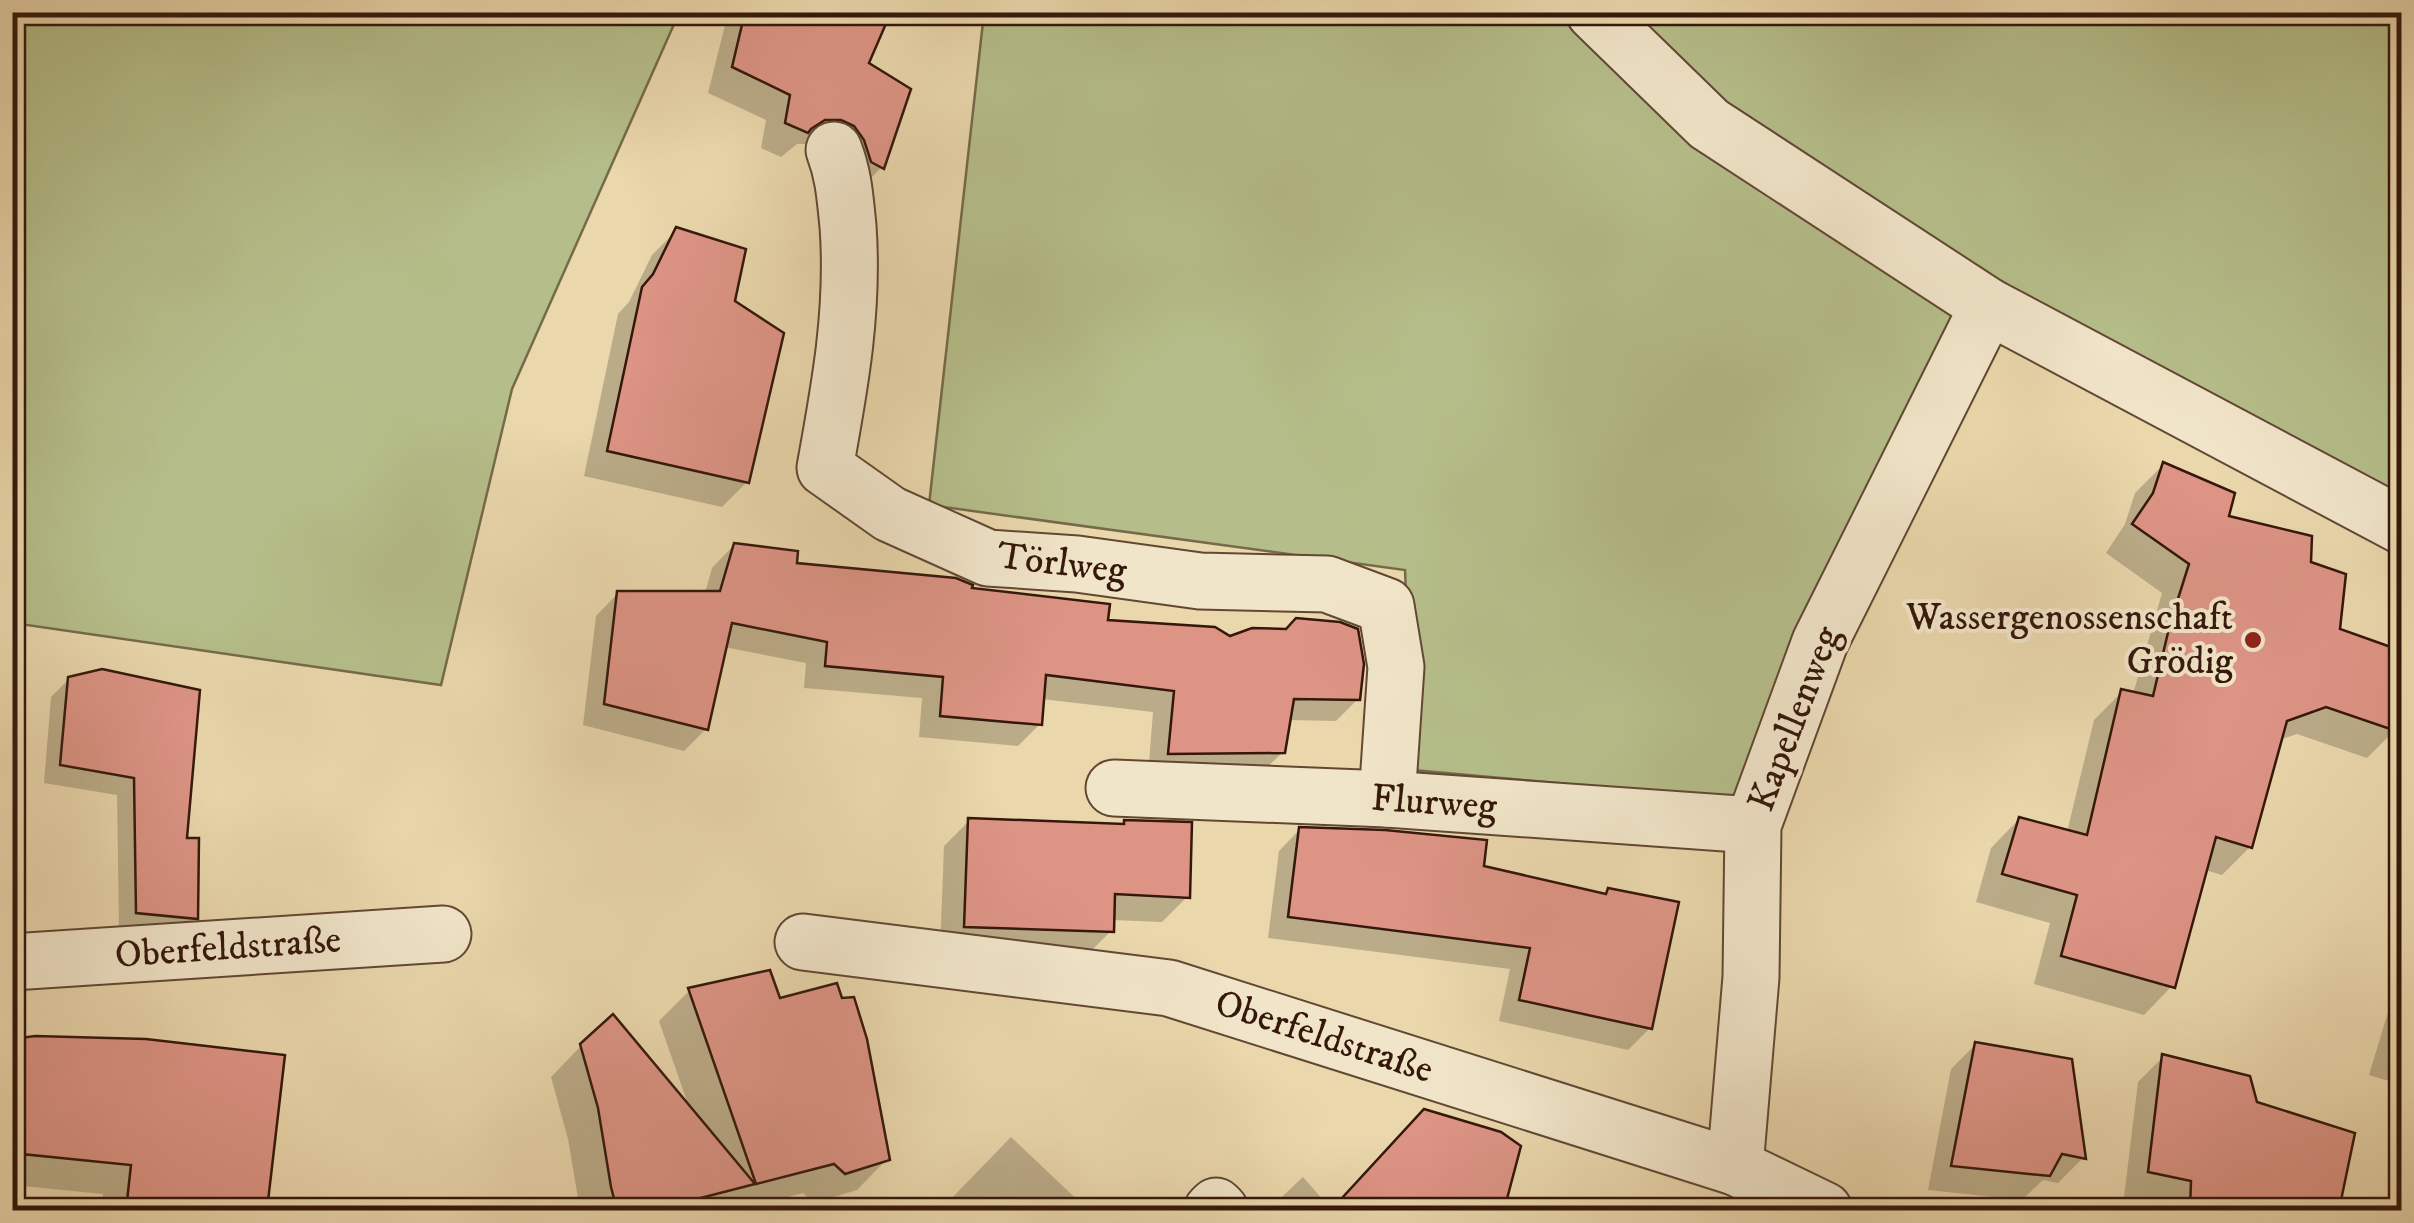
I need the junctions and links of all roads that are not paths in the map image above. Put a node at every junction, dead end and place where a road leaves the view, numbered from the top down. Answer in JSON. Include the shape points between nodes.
{"nodes":[{"id":1,"x":1594,"y":12,"type":"edge"},
{"id":2,"x":834,"y":150,"type":"dead end"},
{"id":3,"x":1988,"y":306,"type":"junction"},
{"id":4,"x":2402,"y":526,"type":"edge"},
{"id":5,"x":1114,"y":788,"type":"dead end"},
{"id":6,"x":1387,"y":799,"type":"junction"},
{"id":7,"x":1754,"y":825,"type":"junction"},
{"id":8,"x":443,"y":934,"type":"dead end"},
{"id":9,"x":804,"y":942,"type":"dead end"},
{"id":10,"x":12,"y":962,"type":"edge"},
{"id":11,"x":1735,"y":1167,"type":"junction"},
{"id":12,"x":1212,"y":1210,"type":"edge"},
{"id":13,"x":1220,"y":1210,"type":"edge"},
{"id":14,"x":1824,"y":1210,"type":"edge"}],
"edges":[{"from":1,"to":3,"type":"street","via":[[1708,124]]},
{"from":2,"to":6,"type":"street","name":"Törlweg","via":[[843,174],[851,271],[846,348],[824,468],[890,514],[988,558],[1200,581],[1328,584],[1386,606],[1396,667]]},
{"from":3,"to":4,"type":"street"},
{"from":3,"to":7,"type":"street","name":"Kapellenweg","via":[[1820,642]]},
{"from":5,"to":6,"type":"street","name":"Flurweg"},
{"from":6,"to":7,"type":"street","name":"Flurweg"},
{"from":7,"to":11,"type":"street","name":"Kapellenweg","via":[[1751,977]]},
{"from":8,"to":10,"type":"street","name":"Oberfeldstraße"},
{"from":9,"to":11,"type":"street","name":"Oberfeldstraße","via":[[1169,988]]},
{"from":11,"to":14,"type":"street","name":"Oberfeldstraße"},
{"from":12,"to":13,"type":"street"}]}
